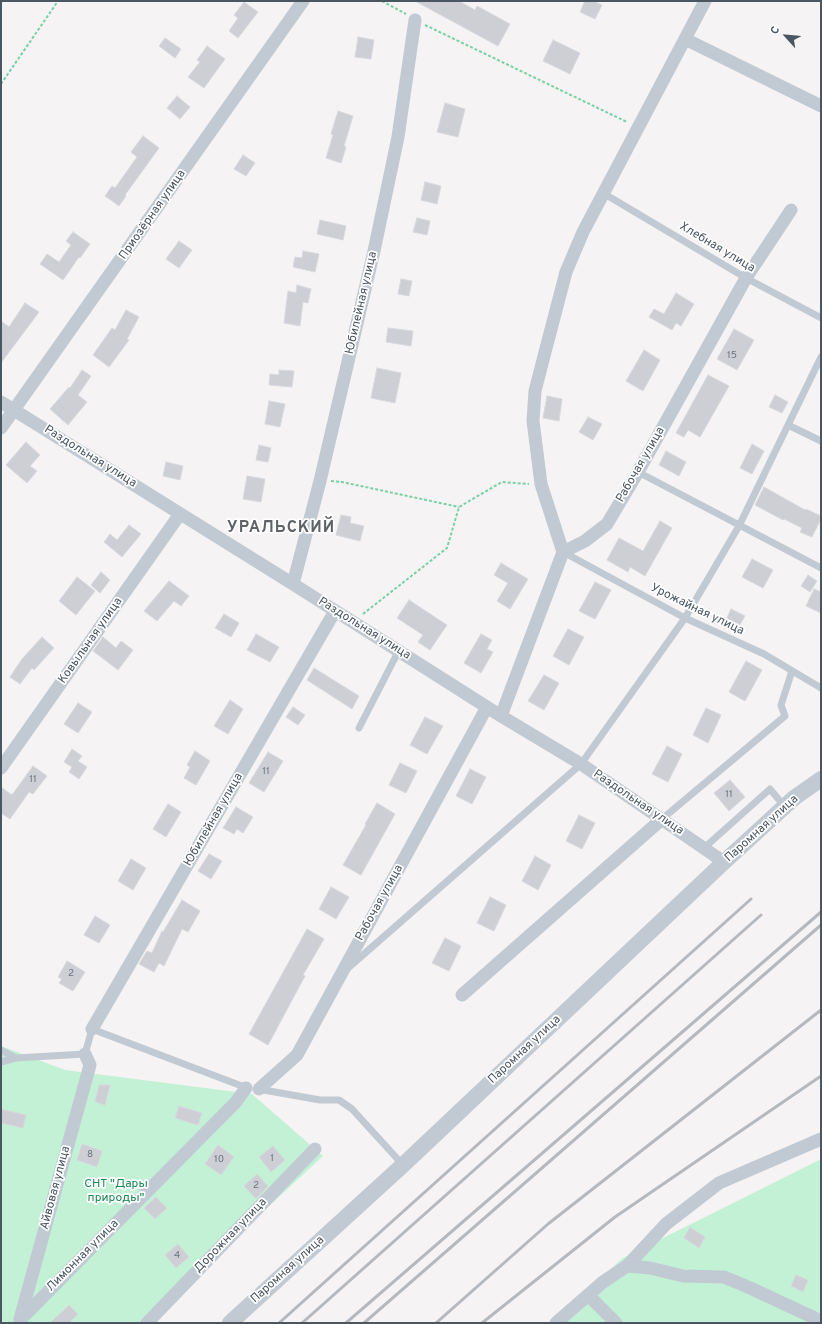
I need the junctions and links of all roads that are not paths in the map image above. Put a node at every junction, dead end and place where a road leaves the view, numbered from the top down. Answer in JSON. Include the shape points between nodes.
{"nodes":[{"id":1,"x":303,"y":1,"type":"edge"},
{"id":2,"x":705,"y":1,"type":"edge"},
{"id":3,"x":415,"y":20,"type":"road end"},
{"id":4,"x":685,"y":39,"type":"junction"},
{"id":5,"x":821,"y":106,"type":"edge"},
{"id":6,"x":603,"y":193,"type":"junction"},
{"id":7,"x":791,"y":210,"type":"dead end"},
{"id":8,"x":746,"y":278,"type":"junction"},
{"id":9,"x":821,"y":318,"type":"edge"},
{"id":10,"x":821,"y":357,"type":"edge"},
{"id":11,"x":1,"y":402,"type":"edge"},
{"id":12,"x":14,"y":410,"type":"junction"},
{"id":13,"x":788,"y":425,"type":"junction"},
{"id":14,"x":1,"y":428,"type":"edge"},
{"id":15,"x":821,"y":441,"type":"edge"},
{"id":16,"x":638,"y":472,"type":"junction"},
{"id":17,"x":180,"y":514,"type":"junction"},
{"id":18,"x":738,"y":526,"type":"junction"},
{"id":19,"x":563,"y":552,"type":"junction"},
{"id":20,"x":821,"y":568,"type":"edge"},
{"id":21,"x":293,"y":584,"type":"junction"},
{"id":22,"x":335,"y":611,"type":"junction"},
{"id":23,"x":685,"y":618,"type":"junction"},
{"id":24,"x":399,"y":650,"type":"junction"},
{"id":25,"x":792,"y":671,"type":"junction"},
{"id":26,"x":821,"y":688,"type":"edge"},
{"id":27,"x":487,"y":707,"type":"junction"},
{"id":28,"x":501,"y":716,"type":"junction"},
{"id":29,"x":359,"y":728,"type":"dead end"},
{"id":30,"x":581,"y":764,"type":"junction"},
{"id":31,"x":1,"y":768,"type":"edge"},
{"id":32,"x":821,"y":779,"type":"edge"},
{"id":33,"x":785,"y":807,"type":"junction"},
{"id":34,"x":662,"y":819,"type":"junction"},
{"id":35,"x":704,"y":848,"type":"junction"},
{"id":36,"x":724,"y":862,"type":"junction"},
{"id":37,"x":341,"y":974,"type":"junction"},
{"id":38,"x":462,"y":995,"type":"dead end"},
{"id":39,"x":92,"y":1029,"type":"junction"},
{"id":40,"x":1,"y":1050,"type":"edge"},
{"id":41,"x":84,"y":1054,"type":"junction"},
{"id":42,"x":16,"y":1058,"type":"junction"},
{"id":43,"x":1,"y":1062,"type":"edge"},
{"id":44,"x":246,"y":1088,"type":"junction"},
{"id":45,"x":259,"y":1089,"type":"junction"},
{"id":46,"x":821,"y":1139,"type":"edge"},
{"id":47,"x":315,"y":1150,"type":"dead end"},
{"id":48,"x":403,"y":1165,"type":"junction"},
{"id":49,"x":627,"y":1266,"type":"junction"},
{"id":50,"x":588,"y":1295,"type":"junction"},
{"id":51,"x":20,"y":1321,"type":"edge"},
{"id":52,"x":821,"y":1321,"type":"edge"},
{"id":53,"x":147,"y":1323,"type":"edge"},
{"id":54,"x":230,"y":1323,"type":"edge"},
{"id":55,"x":556,"y":1323,"type":"edge"},
{"id":56,"x":616,"y":1323,"type":"edge"}],
"edges":[{"from":1,"to":12,"type":"street","name":"Приозёрная улица"},
{"from":2,"to":4,"type":"street"},
{"from":3,"to":21,"type":"street","name":"Юбилейная улица","via":[[398,137],[374,251]]},
{"from":4,"to":5,"type":"street"},
{"from":4,"to":6,"type":"street"},
{"from":6,"to":8,"type":"lane","name":"Хлебная улица"},
{"from":6,"to":19,"type":"street","via":[[566,272],[535,391],[533,421],[541,484]]},
{"from":7,"to":8,"type":"street","name":"Рабочая улица"},
{"from":8,"to":9,"type":"lane","name":"Хлебная улица"},
{"from":8,"to":16,"type":"street","name":"Рабочая улица"},
{"from":10,"to":13,"type":"lane"},
{"from":11,"to":12,"type":"street","name":"Раздольная улица"},
{"from":12,"to":14,"type":"street","name":"Приозёрная улица"},
{"from":12,"to":17,"type":"street","name":"Раздольная улица"},
{"from":13,"to":15,"type":"lane"},
{"from":13,"to":18,"type":"lane"},
{"from":16,"to":18,"type":"lane"},
{"from":16,"to":19,"type":"street","name":"Рабочая улица","via":[[607,524],[585,541]]},
{"from":17,"to":21,"type":"street","name":"Раздольная улица"},
{"from":17,"to":31,"type":"street","name":"Ковыльная улица"},
{"from":18,"to":20,"type":"lane"},
{"from":18,"to":23,"type":"lane"},
{"from":19,"to":23,"type":"lane","name":"Урожайная улица"},
{"from":19,"to":28,"type":"street"},
{"from":21,"to":22,"type":"street","name":"Раздольная улица"},
{"from":22,"to":24,"type":"street","name":"Раздольная улица"},
{"from":22,"to":39,"type":"street","name":"Юбилейная улица"},
{"from":23,"to":25,"type":"lane","name":"Урожайная улица","via":[[764,654]]},
{"from":23,"to":30,"type":"lane"},
{"from":24,"to":27,"type":"street","name":"Раздольная улица"},
{"from":24,"to":29,"type":"lane"},
{"from":25,"to":26,"type":"lane","name":"Урожайная улица"},
{"from":25,"to":34,"type":"lane","via":[[781,705],[785,716]]},
{"from":27,"to":28,"type":"street","name":"Раздольная улица"},
{"from":27,"to":37,"type":"street","name":"Рабочая улица"},
{"from":28,"to":30,"type":"street","name":"Раздольная улица"},
{"from":30,"to":34,"type":"street","name":"Раздольная улица"},
{"from":30,"to":37,"type":"lane"},
{"from":32,"to":33,"type":"street","name":"Паромная улица"},
{"from":33,"to":35,"type":"lane","via":[[770,789]]},
{"from":33,"to":36,"type":"street","name":"Паромная улица"},
{"from":34,"to":35,"type":"street","name":"Раздольная улица"},
{"from":34,"to":38,"type":"street"},
{"from":35,"to":36,"type":"street","name":"Раздольная улица"},
{"from":36,"to":48,"type":"street","name":"Паромная улица"},
{"from":37,"to":45,"type":"street","name":"Рабочая улица","via":[[297,1055]]},
{"from":39,"to":41,"type":"lane"},
{"from":39,"to":44,"type":"lane"},
{"from":40,"to":42,"type":"lane"},
{"from":41,"to":42,"type":"lane"},
{"from":41,"to":51,"type":"street","name":"Айвовая улица","via":[[90,1065]]},
{"from":42,"to":43,"type":"lane"},
{"from":44,"to":45,"type":"lane"},
{"from":44,"to":51,"type":"street","name":"Лимонная улица","via":[[235,1103]]},
{"from":45,"to":48,"type":"lane","via":[[320,1100],[339,1100],[352,1108]]},
{"from":46,"to":49,"type":"street","via":[[720,1183],[666,1224]]},
{"from":47,"to":53,"type":"street","name":"Дорожная улица"},
{"from":48,"to":54,"type":"street","name":"Паромная улица"},
{"from":49,"to":50,"type":"street"},
{"from":49,"to":52,"type":"street","via":[[650,1268],[683,1276],[724,1277]]},
{"from":50,"to":55,"type":"street"},
{"from":50,"to":56,"type":"street"}]}
